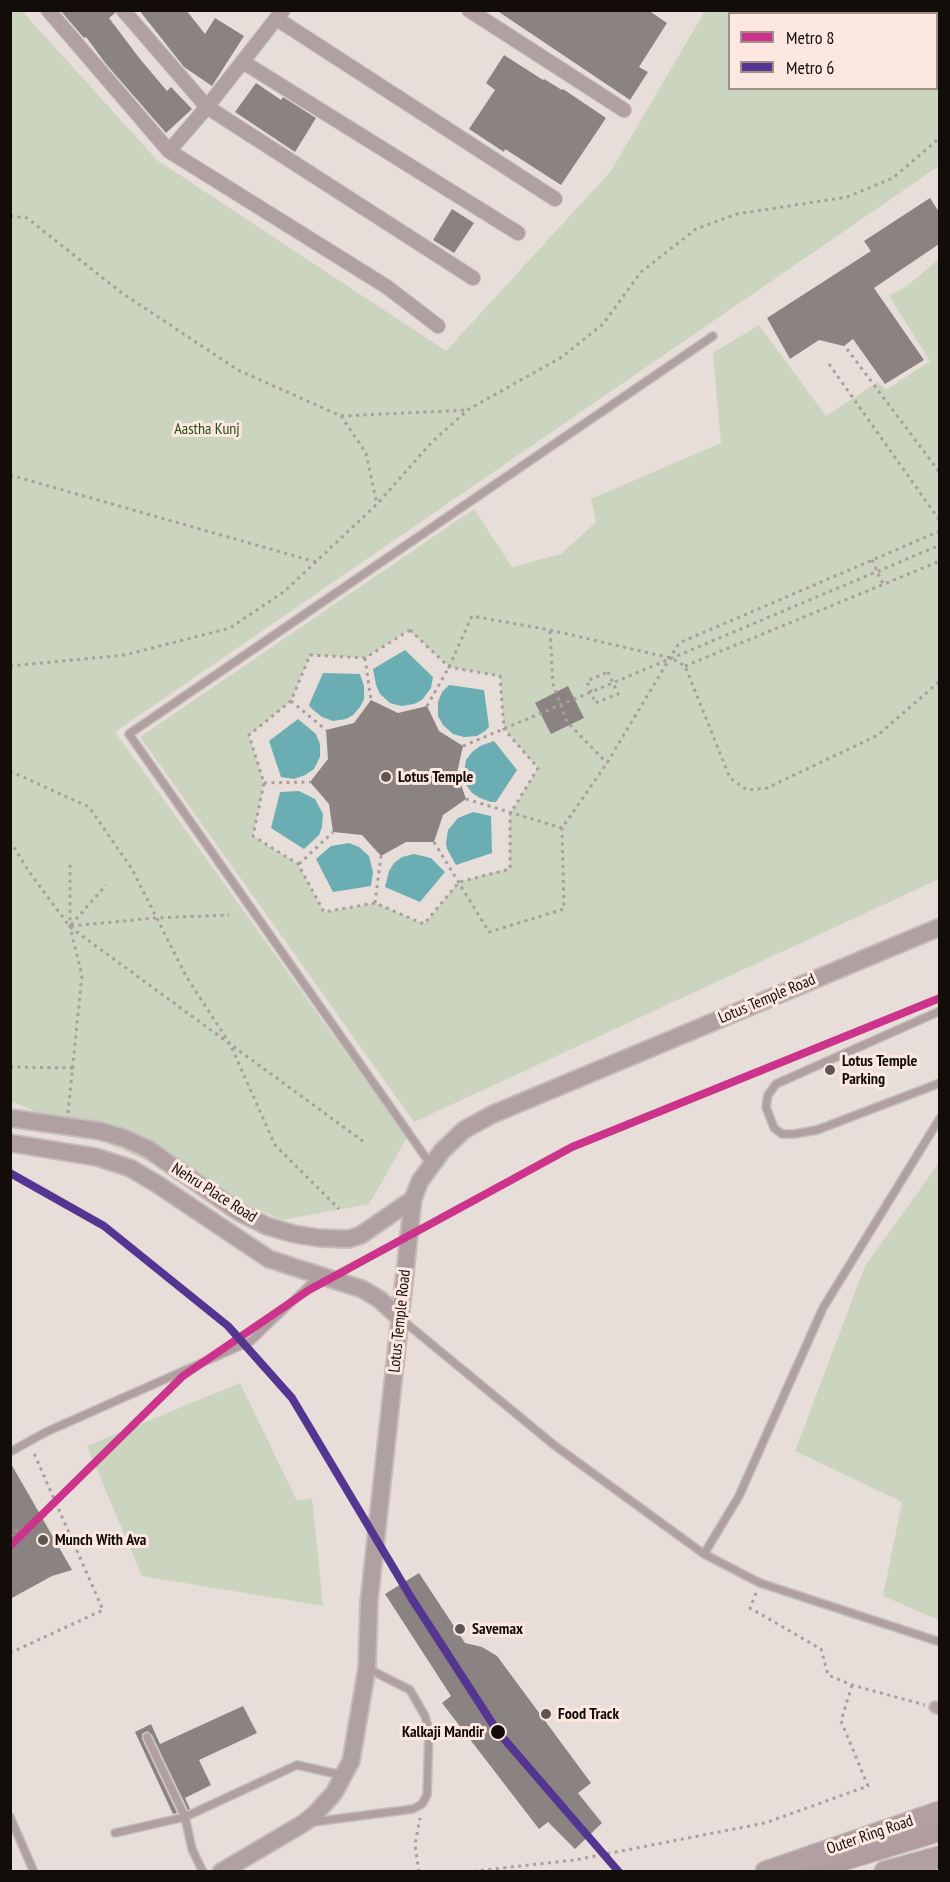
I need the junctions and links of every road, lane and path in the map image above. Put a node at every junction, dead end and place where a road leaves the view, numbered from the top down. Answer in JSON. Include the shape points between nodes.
{"nodes":[{"id":1,"x":48,"y":10,"type":"edge"},
{"id":2,"x":123,"y":10,"type":"edge"},
{"id":3,"x":469,"y":10,"type":"edge"},
{"id":4,"x":280,"y":15,"type":"edge"},
{"id":5,"x":243,"y":62,"type":"junction"},
{"id":6,"x":207,"y":107,"type":"junction"},
{"id":7,"x":624,"y":110,"type":"dead end"},
{"id":8,"x":939,"y":134,"type":"edge"},
{"id":9,"x":169,"y":151,"type":"junction"},
{"id":10,"x":555,"y":199,"type":"dead end"},
{"id":11,"x":10,"y":216,"type":"edge"},
{"id":12,"x":518,"y":233,"type":"dead end"},
{"id":13,"x":473,"y":278,"type":"dead end"},
{"id":14,"x":438,"y":326,"type":"dead end"},
{"id":15,"x":712,"y":336,"type":"dead end"},
{"id":16,"x":847,"y":349,"type":"dead end"},
{"id":17,"x":829,"y":364,"type":"dead end"},
{"id":18,"x":469,"y":410,"type":"junction"},
{"id":19,"x":341,"y":416,"type":"junction"},
{"id":20,"x":939,"y":473,"type":"edge"},
{"id":21,"x":10,"y":475,"type":"edge"},
{"id":22,"x":377,"y":504,"type":"junction"},
{"id":23,"x":939,"y":521,"type":"edge"},
{"id":24,"x":939,"y":531,"type":"edge"},
{"id":25,"x":939,"y":545,"type":"edge"},
{"id":26,"x":872,"y":560,"type":"junction"},
{"id":27,"x":939,"y":561,"type":"edge"},
{"id":28,"x":316,"y":562,"type":"junction"},
{"id":29,"x":877,"y":571,"type":"junction"},
{"id":30,"x":883,"y":584,"type":"junction"},
{"id":31,"x":550,"y":630,"type":"junction"},
{"id":32,"x":365,"y":658,"type":"junction"},
{"id":33,"x":671,"y":658,"type":"junction"},
{"id":34,"x":10,"y":666,"type":"edge"},
{"id":35,"x":685,"y":666,"type":"junction"},
{"id":36,"x":449,"y":667,"type":"junction"},
{"id":37,"x":939,"y":681,"type":"edge"},
{"id":38,"x":613,"y":683,"type":"junction"},
{"id":39,"x":591,"y":692,"type":"junction"},
{"id":40,"x":371,"y":700,"type":"dead end"},
{"id":41,"x":291,"y":701,"type":"junction"},
{"id":42,"x":560,"y":705,"type":"junction"},
{"id":43,"x":427,"y":706,"type":"dead end"},
{"id":44,"x":504,"y":729,"type":"junction"},
{"id":45,"x":326,"y":730,"type":"dead end"},
{"id":46,"x":463,"y":746,"type":"dead end"},
{"id":47,"x":607,"y":763,"type":"junction"},
{"id":48,"x":10,"y":771,"type":"edge"},
{"id":49,"x":310,"y":782,"type":"dead end"},
{"id":50,"x":264,"y":783,"type":"junction"},
{"id":51,"x":466,"y":799,"type":"dead end"},
{"id":52,"x":510,"y":814,"type":"junction"},
{"id":53,"x":562,"y":828,"type":"junction"},
{"id":54,"x":333,"y":832,"type":"dead end"},
{"id":55,"x":10,"y":841,"type":"edge"},
{"id":56,"x":434,"y":842,"type":"dead end"},
{"id":57,"x":381,"y":856,"type":"dead end"},
{"id":58,"x":70,"y":863,"type":"dead end"},
{"id":59,"x":298,"y":864,"type":"junction"},
{"id":60,"x":459,"y":882,"type":"junction"},
{"id":61,"x":106,"y":885,"type":"dead end"},
{"id":62,"x":375,"y":903,"type":"junction"},
{"id":63,"x":229,"y":915,"type":"dead end"},
{"id":64,"x":155,"y":918,"type":"junction"},
{"id":65,"x":70,"y":927,"type":"junction"},
{"id":66,"x":939,"y":927,"type":"edge"},
{"id":67,"x":939,"y":1011,"type":"edge"},
{"id":68,"x":230,"y":1044,"type":"junction"},
{"id":69,"x":10,"y":1067,"type":"edge"},
{"id":70,"x":74,"y":1068,"type":"junction"},
{"id":71,"x":939,"y":1083,"type":"edge"},
{"id":72,"x":10,"y":1118,"type":"edge"},
{"id":73,"x":939,"y":1118,"type":"edge"},
{"id":74,"x":67,"y":1126,"type":"junction"},
{"id":75,"x":364,"y":1142,"type":"dead end"},
{"id":76,"x":10,"y":1143,"type":"edge"},
{"id":77,"x":431,"y":1165,"type":"junction"},
{"id":78,"x":413,"y":1199,"type":"junction"},
{"id":79,"x":339,"y":1209,"type":"dead end"},
{"id":80,"x":321,"y":1275,"type":"junction"},
{"id":81,"x":401,"y":1319,"type":"junction"},
{"id":82,"x":29,"y":1441,"type":"junction"},
{"id":83,"x":10,"y":1452,"type":"edge"},
{"id":84,"x":17,"y":1530,"type":"junction"},
{"id":85,"x":10,"y":1531,"type":"edge"},
{"id":86,"x":10,"y":1536,"type":"edge"},
{"id":87,"x":10,"y":1542,"type":"edge"},
{"id":88,"x":704,"y":1554,"type":"junction"},
{"id":89,"x":760,"y":1583,"type":"junction"},
{"id":90,"x":939,"y":1642,"type":"edge"},
{"id":91,"x":10,"y":1653,"type":"edge"},
{"id":92,"x":367,"y":1668,"type":"junction"},
{"id":93,"x":852,"y":1685,"type":"junction"},
{"id":94,"x":937,"y":1708,"type":"edge"},
{"id":95,"x":147,"y":1737,"type":"dead end"},
{"id":96,"x":344,"y":1776,"type":"junction"},
{"id":97,"x":422,"y":1804,"type":"junction"},
{"id":98,"x":939,"y":1812,"type":"edge"},
{"id":99,"x":10,"y":1817,"type":"edge"},
{"id":100,"x":185,"y":1817,"type":"junction"},
{"id":101,"x":304,"y":1822,"type":"junction"},
{"id":102,"x":939,"y":1831,"type":"edge"},
{"id":103,"x":115,"y":1833,"type":"dead end"},
{"id":104,"x":939,"y":1857,"type":"edge"},
{"id":105,"x":34,"y":1872,"type":"edge"},
{"id":106,"x":203,"y":1872,"type":"edge"},
{"id":107,"x":221,"y":1872,"type":"edge"},
{"id":108,"x":419,"y":1872,"type":"edge"},
{"id":109,"x":466,"y":1872,"type":"edge"},
{"id":110,"x":766,"y":1872,"type":"edge"},
{"id":111,"x":805,"y":1872,"type":"edge"},
{"id":112,"x":885,"y":1872,"type":"edge"}],
"edges":[{"from":1,"to":9,"type":"street"},
{"from":2,"to":6,"type":"street"},
{"from":3,"to":7,"type":"street"},
{"from":4,"to":5,"type":"street"},
{"from":4,"to":10,"type":"street"},
{"from":5,"to":6,"type":"street"},
{"from":5,"to":12,"type":"street"},
{"from":6,"to":9,"type":"street"},
{"from":6,"to":13,"type":"street"},
{"from":8,"to":18,"type":"path","via":[[935,142],[893,178],[848,197],[737,214],[696,230],[641,272],[603,324],[562,357]]},
{"from":9,"to":14,"type":"street","via":[[387,287]]},
{"from":11,"to":19,"type":"path","via":[[27,218],[122,293],[238,370]]},
{"from":15,"to":77,"type":"lane","via":[[129,734]]},
{"from":16,"to":20,"type":"path"},
{"from":17,"to":23,"type":"path"},
{"from":18,"to":19,"type":"path"},
{"from":18,"to":22,"type":"path","via":[[432,442]]},
{"from":19,"to":22,"type":"path","via":[[366,453]]},
{"from":21,"to":28,"type":"path"},
{"from":22,"to":28,"type":"path"},
{"from":24,"to":26,"type":"path"},
{"from":25,"to":29,"type":"path"},
{"from":26,"to":29,"type":"path"},
{"from":26,"to":33,"type":"path","via":[[679,643]]},
{"from":27,"to":30,"type":"path"},
{"from":28,"to":34,"type":"path","via":[[285,591],[230,628],[125,655]]},
{"from":29,"to":30,"type":"path"},
{"from":29,"to":33,"type":"path"},
{"from":30,"to":35,"type":"path"},
{"from":31,"to":33,"type":"path"},
{"from":31,"to":36,"type":"path","via":[[472,616]]},
{"from":31,"to":42,"type":"path","via":[[553,684]]},
{"from":32,"to":36,"type":"path","via":[[410,630]]},
{"from":32,"to":40,"type":"path"},
{"from":32,"to":41,"type":"path","via":[[310,655]]},
{"from":33,"to":35,"type":"path"},
{"from":33,"to":38,"type":"path"},
{"from":33,"to":47,"type":"path"},
{"from":35,"to":37,"type":"path","via":[[730,778],[747,790],[767,788],[878,735]]},
{"from":36,"to":43,"type":"path"},
{"from":36,"to":44,"type":"path","via":[[500,676]]},
{"from":38,"to":39,"type":"path"},
{"from":38,"to":39,"type":"path","via":[[608,672],[587,681]]},
{"from":38,"to":39,"type":"path","via":[[618,694],[595,703]]},
{"from":39,"to":42,"type":"path"},
{"from":41,"to":45,"type":"path"},
{"from":41,"to":50,"type":"path","via":[[249,735]]},
{"from":42,"to":44,"type":"path"},
{"from":42,"to":47,"type":"path","via":[[567,722]]},
{"from":44,"to":46,"type":"path"},
{"from":44,"to":52,"type":"path","via":[[538,768]]},
{"from":47,"to":53,"type":"path"},
{"from":48,"to":64,"type":"path","via":[[89,807],[132,868]]},
{"from":49,"to":50,"type":"path"},
{"from":50,"to":59,"type":"path","via":[[253,836]]},
{"from":51,"to":52,"type":"path"},
{"from":52,"to":53,"type":"path"},
{"from":52,"to":60,"type":"path","via":[[510,868]]},
{"from":53,"to":60,"type":"path","via":[[564,909],[489,932]]},
{"from":54,"to":59,"type":"path"},
{"from":55,"to":65,"type":"path"},
{"from":56,"to":60,"type":"path"},
{"from":57,"to":62,"type":"path"},
{"from":58,"to":65,"type":"path"},
{"from":59,"to":62,"type":"path","via":[[324,912]]},
{"from":60,"to":62,"type":"path","via":[[424,924]]},
{"from":61,"to":65,"type":"path"},
{"from":63,"to":64,"type":"path"},
{"from":64,"to":65,"type":"path"},
{"from":64,"to":68,"type":"path","via":[[186,976]]},
{"from":65,"to":68,"type":"path"},
{"from":65,"to":70,"type":"path","via":[[82,975]]},
{"from":66,"to":77,"type":"street","name":"Lotus Temple Road","via":[[491,1115],[464,1130]]},
{"from":67,"to":71,"type":"lane","via":[[776,1084],[766,1107],[774,1128],[782,1134],[794,1134],[817,1130]]},
{"from":68,"to":75,"type":"path"},
{"from":68,"to":79,"type":"path","via":[[275,1145]]},
{"from":69,"to":70,"type":"path"},
{"from":70,"to":74,"type":"path"},
{"from":72,"to":74,"type":"street","name":"Nehru Place Road"},
{"from":73,"to":88,"type":"lane","via":[[824,1308],[739,1496]]},
{"from":74,"to":78,"type":"street","name":"Nehru Place Road","via":[[100,1131],[148,1149],[239,1212],[294,1234],[349,1239]]},
{"from":76,"to":80,"type":"street","name":"Nehru Place Road","via":[[96,1156],[130,1168],[269,1259]]},
{"from":77,"to":78,"type":"street","name":"Lotus Temple Road"},
{"from":78,"to":81,"type":"street","name":"Lotus Temple Road"},
{"from":80,"to":81,"type":"street","name":"Nehru Place Road","via":[[362,1289]]},
{"from":80,"to":82,"type":"lane","via":[[251,1341]]},
{"from":81,"to":88,"type":"lane","via":[[554,1445]]},
{"from":81,"to":92,"type":"street","name":"Lotus Temple Road","via":[[369,1602]]},
{"from":82,"to":83,"type":"lane"},
{"from":82,"to":91,"type":"path","via":[[103,1610]]},
{"from":84,"to":85,"type":"path"},
{"from":84,"to":86,"type":"path"},
{"from":84,"to":87,"type":"path"},
{"from":88,"to":89,"type":"lane"},
{"from":89,"to":90,"type":"lane"},
{"from":89,"to":93,"type":"path","via":[[750,1608],[821,1649],[828,1675]]},
{"from":92,"to":96,"type":"street","name":"Lotus Temple Road","via":[[354,1750]]},
{"from":92,"to":97,"type":"lane","via":[[410,1690],[425,1716],[429,1731],[427,1795]]},
{"from":93,"to":94,"type":"path"},
{"from":93,"to":109,"type":"path","via":[[841,1721],[868,1786],[765,1823],[575,1860]]},
{"from":95,"to":100,"type":"lane"},
{"from":96,"to":100,"type":"lane","via":[[297,1765]]},
{"from":96,"to":101,"type":"street","name":"Lotus Temple Road","via":[[334,1793]]},
{"from":97,"to":101,"type":"lane","via":[[399,1812]]},
{"from":97,"to":108,"type":"path","via":[[415,1845]]},
{"from":98,"to":110,"type":"main road","name":"Outer Ring Road"},
{"from":99,"to":105,"type":"lane"},
{"from":100,"to":103,"type":"lane"},
{"from":100,"to":106,"type":"lane","via":[[192,1849]]},
{"from":101,"to":107,"type":"street","name":"Lotus Temple Road"},
{"from":102,"to":111,"type":"main road"},
{"from":104,"to":112,"type":"main road"}]}
